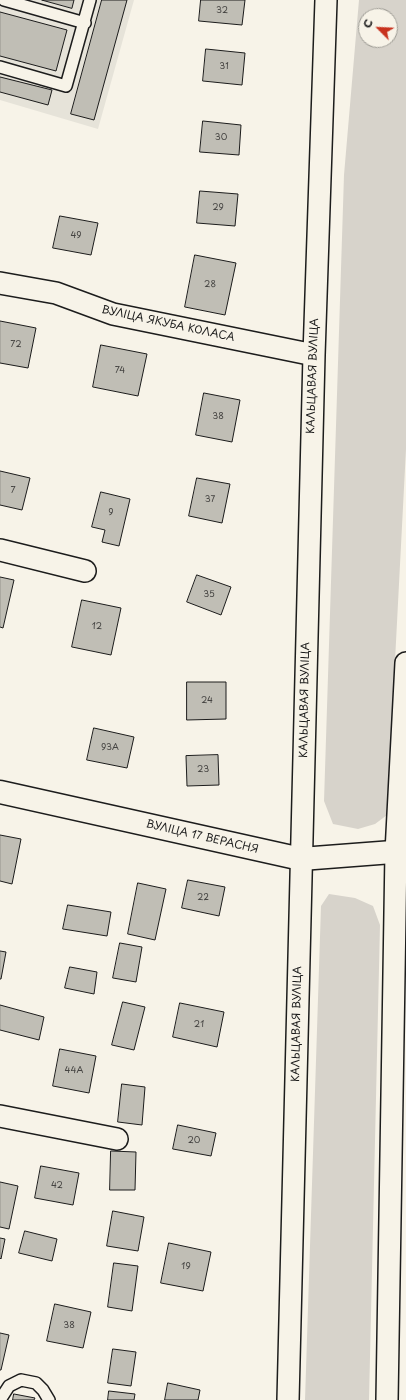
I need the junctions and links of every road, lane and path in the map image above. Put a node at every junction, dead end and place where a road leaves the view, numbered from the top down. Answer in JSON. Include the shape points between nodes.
{"nodes":[{"id":1,"x":4,"y":0,"type":"edge"},
{"id":2,"x":90,"y":0,"type":"edge"},
{"id":3,"x":326,"y":0,"type":"edge"},
{"id":4,"x":85,"y":23,"type":"junction"},
{"id":5,"x":0,"y":67,"type":"edge"},
{"id":6,"x":0,"y":283,"type":"edge"},
{"id":7,"x":314,"y":355,"type":"junction"},
{"id":8,"x":0,"y":550,"type":"edge"},
{"id":9,"x":85,"y":571,"type":"dead end"},
{"id":10,"x":406,"y":663,"type":"edge"},
{"id":11,"x":0,"y":792,"type":"edge"},
{"id":12,"x":401,"y":852,"type":"edge"},
{"id":13,"x":301,"y":859,"type":"junction"},
{"id":14,"x":0,"y":1116,"type":"edge"},
{"id":15,"x":117,"y":1139,"type":"dead end"},
{"id":16,"x":398,"y":1172,"type":"edge"},
{"id":17,"x":0,"y":1400,"type":"edge"},
{"id":18,"x":49,"y":1400,"type":"edge"},
{"id":19,"x":288,"y":1400,"type":"edge"},
{"id":20,"x":387,"y":1400,"type":"edge"}],
"edges":[{"from":1,"to":4,"type":"lane"},
{"from":2,"to":4,"type":"lane"},
{"from":3,"to":7,"type":"street","name":"КАЛЬЦАВАЯ ВУЛІЦА"},
{"from":4,"to":5,"type":"lane","via":[[66,86]]},
{"from":6,"to":7,"type":"street","name":"ВУЛІЦА ЯКУБА КОЛАСА","via":[[56,293],[112,314]]},
{"from":7,"to":13,"type":"street","name":"КАЛЬЦАВАЯ ВУЛІЦА"},
{"from":8,"to":9,"type":"street"},
{"from":10,"to":12,"type":"street"},
{"from":11,"to":13,"type":"street","name":"ВУЛІЦА 17 ВЕРАСНЯ"},
{"from":12,"to":13,"type":"street","name":"ВУЛІЦА 17 ВЕРАСНЯ"},
{"from":12,"to":16,"type":"street"},
{"from":13,"to":19,"type":"street","name":"КАЛЬЦАВАЯ ВУЛІЦА"},
{"from":14,"to":15,"type":"street"},
{"from":16,"to":20,"type":"street"},
{"from":17,"to":18,"type":"lane","via":[[8,1386],[22,1380],[36,1383]]}]}
